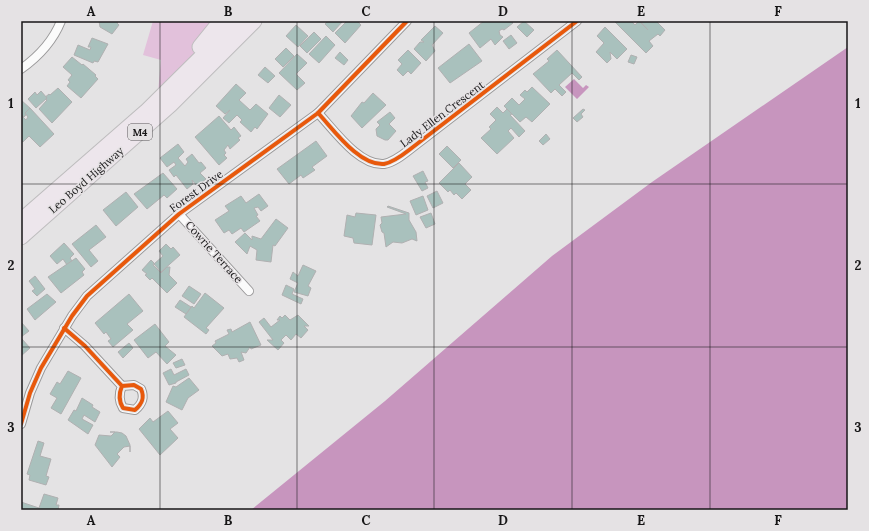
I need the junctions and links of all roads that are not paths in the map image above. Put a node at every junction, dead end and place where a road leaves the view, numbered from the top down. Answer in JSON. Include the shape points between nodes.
{"nodes":[{"id":1,"x":61,"y":21,"type":"edge"},
{"id":2,"x":222,"y":21,"type":"edge"},
{"id":3,"x":238,"y":21,"type":"edge"},
{"id":4,"x":254,"y":21,"type":"edge"},
{"id":5,"x":407,"y":21,"type":"edge"},
{"id":6,"x":577,"y":21,"type":"edge"},
{"id":7,"x":21,"y":69,"type":"edge"},
{"id":8,"x":174,"y":84,"type":"junction"},
{"id":9,"x":318,"y":113,"type":"junction"},
{"id":10,"x":179,"y":214,"type":"junction"},
{"id":11,"x":21,"y":221,"type":"edge"},
{"id":12,"x":21,"y":237,"type":"edge"},
{"id":13,"x":249,"y":291,"type":"dead end"},
{"id":14,"x":64,"y":328,"type":"junction"},
{"id":15,"x":122,"y":386,"type":"dead end"},
{"id":16,"x":21,"y":424,"type":"edge"}],
"edges":[{"from":1,"to":7,"type":"street","via":[[49,42]]},
{"from":2,"to":8,"type":"highway","via":[[189,60]]},
{"from":3,"to":8,"type":"highway","name":"Leo Boyd Highway","number":"M4"},
{"from":4,"to":12,"type":"highway","name":"Leo Boyd Highway","number":"M4","via":[[170,105]]},
{"from":5,"to":9,"type":"street","name":"Forest Drive"},
{"from":6,"to":9,"type":"street","name":"Lady Ellen Crescent","via":[[413,147],[386,164],[367,161]]},
{"from":8,"to":11,"type":"highway","name":"Leo Boyd Highway","number":"M4","via":[[146,112]]},
{"from":9,"to":10,"type":"street","name":"Forest Drive"},
{"from":10,"to":13,"type":"street","name":"Cowrie Terrace"},
{"from":10,"to":14,"type":"street","name":"Forest Drive","via":[[93,291]]},
{"from":14,"to":15,"type":"street","via":[[85,346]]},
{"from":14,"to":16,"type":"street","name":"Forest Drive","via":[[40,368]]}]}
